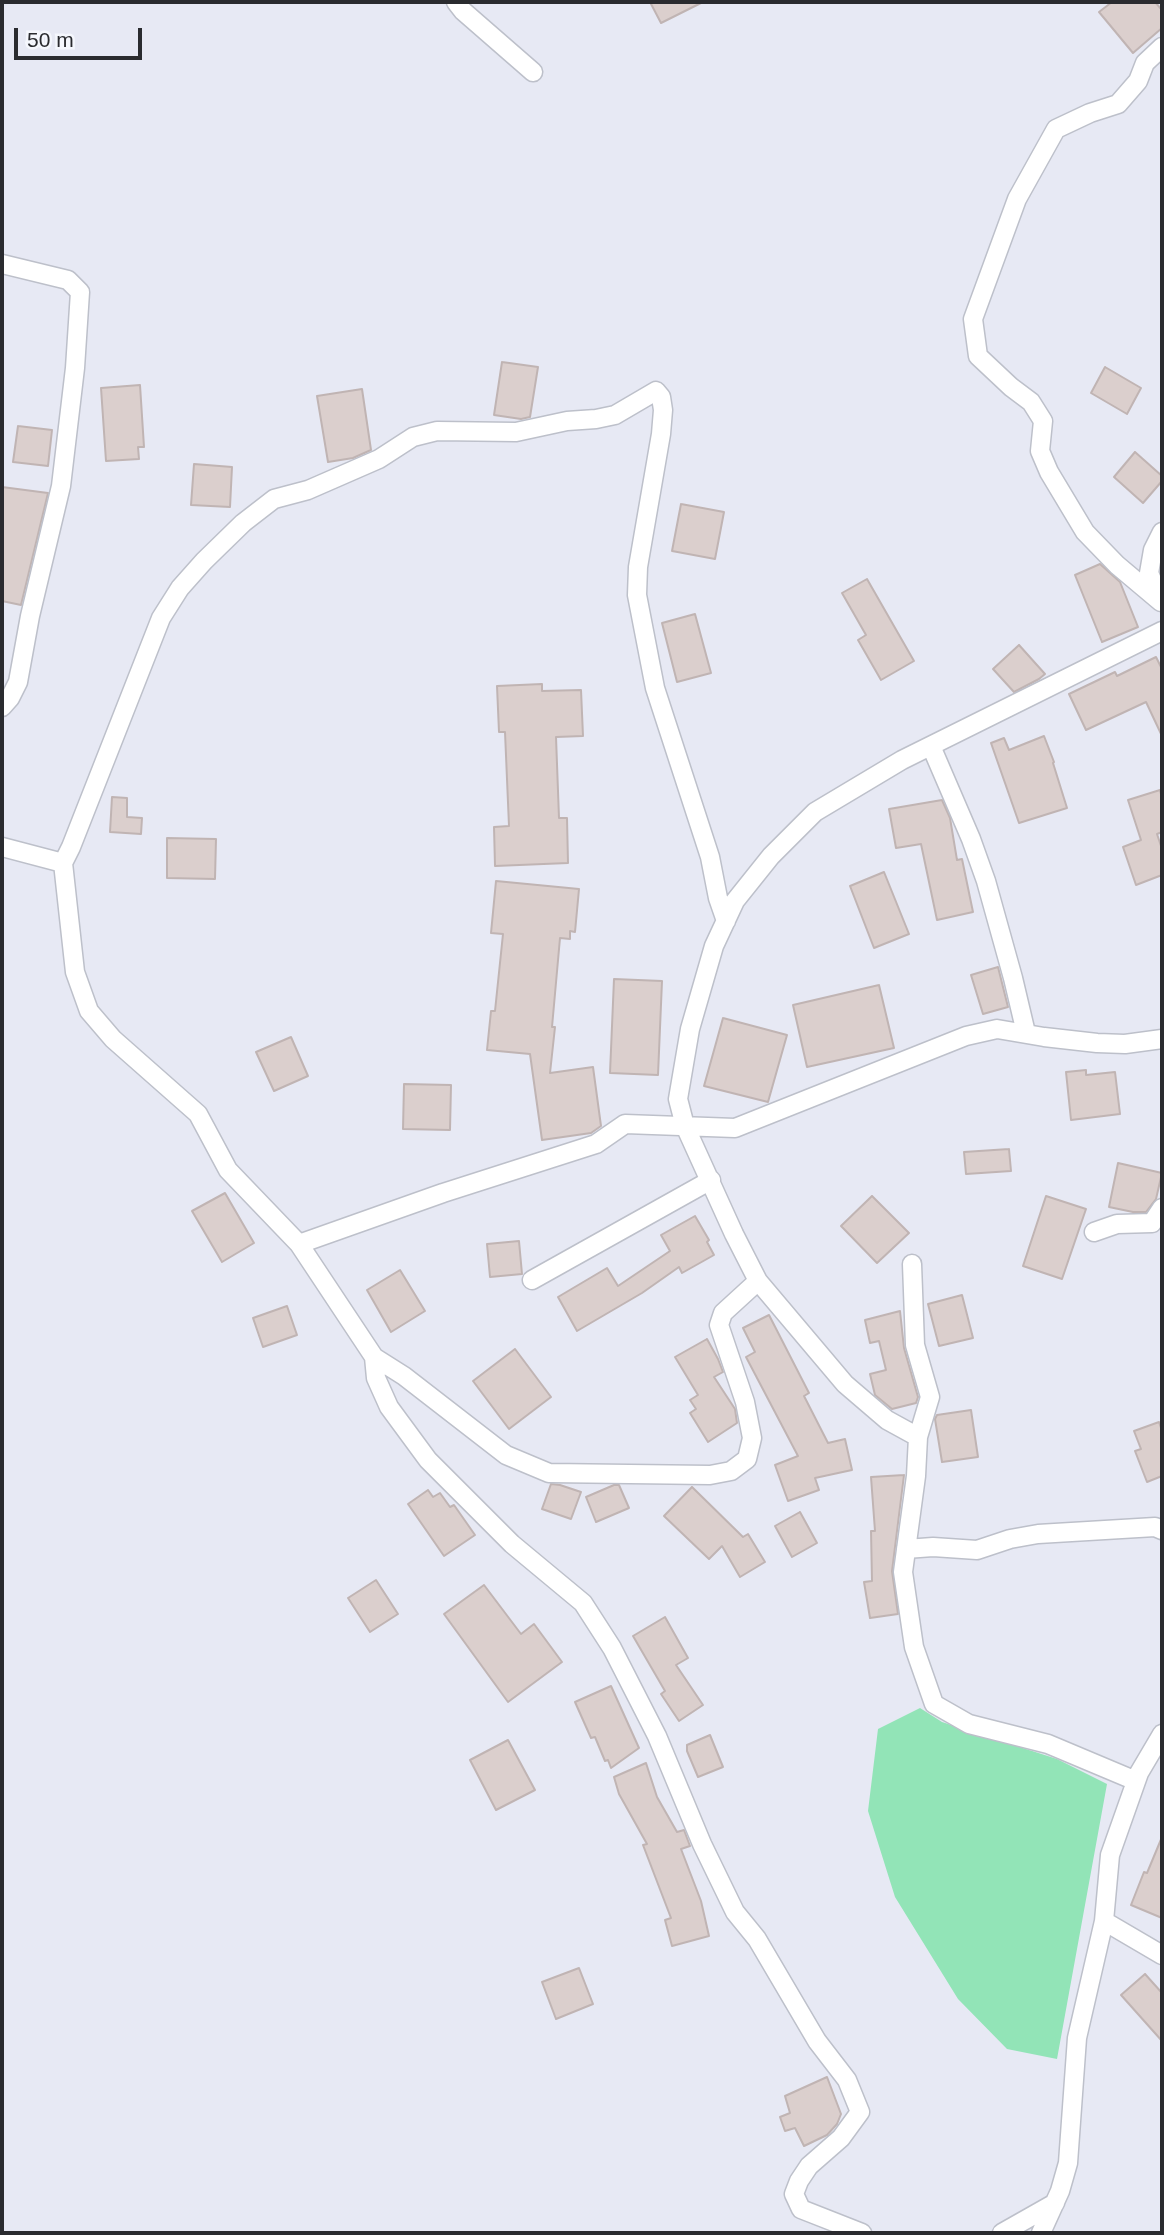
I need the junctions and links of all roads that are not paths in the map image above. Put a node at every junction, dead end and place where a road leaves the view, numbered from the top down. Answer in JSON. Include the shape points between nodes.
{"nodes":[{"id":1,"x":456,"y":2,"type":"edge"},
{"id":2,"x":1162,"y":47,"type":"edge"},
{"id":3,"x":533,"y":72,"type":"dead end"},
{"id":4,"x":2,"y":264,"type":"edge"},
{"id":5,"x":1162,"y":532,"type":"edge"},
{"id":6,"x":1161,"y":604,"type":"edge"},
{"id":7,"x":1162,"y":631,"type":"edge"},
{"id":8,"x":2,"y":707,"type":"edge"},
{"id":9,"x":931,"y":746,"type":"junction"},
{"id":10,"x":2,"y":847,"type":"edge"},
{"id":11,"x":63,"y":863,"type":"junction"},
{"id":12,"x":726,"y":921,"type":"junction"},
{"id":13,"x":1026,"y":1033,"type":"junction"},
{"id":14,"x":1162,"y":1039,"type":"edge"},
{"id":15,"x":685,"y":1126,"type":"junction"},
{"id":16,"x":711,"y":1181,"type":"junction"},
{"id":17,"x":1162,"y":1208,"type":"edge"},
{"id":18,"x":1094,"y":1232,"type":"dead end"},
{"id":19,"x":299,"y":1244,"type":"junction"},
{"id":20,"x":912,"y":1264,"type":"dead end"},
{"id":21,"x":532,"y":1280,"type":"dead end"},
{"id":22,"x":758,"y":1281,"type":"junction"},
{"id":23,"x":374,"y":1356,"type":"junction"},
{"id":24,"x":918,"y":1437,"type":"junction"},
{"id":25,"x":1162,"y":1530,"type":"edge"},
{"id":26,"x":906,"y":1549,"type":"junction"},
{"id":27,"x":1162,"y":1734,"type":"edge"},
{"id":28,"x":1136,"y":1781,"type":"junction"},
{"id":29,"x":1104,"y":1921,"type":"junction"},
{"id":30,"x":1162,"y":1955,"type":"edge"},
{"id":31,"x":1055,"y":2203,"type":"junction"},
{"id":32,"x":862,"y":2233,"type":"edge"},
{"id":33,"x":1002,"y":2233,"type":"edge"},
{"id":34,"x":1041,"y":2233,"type":"edge"}],
"edges":[{"from":1,"to":3,"type":"street"},
{"from":2,"to":6,"type":"street","via":[[1145,63],[1138,81],[1118,104],[1056,129],[1017,199],[972,319],[978,356],[1031,402],[1043,421],[1040,451],[1086,533]]},
{"from":4,"to":8,"type":"street","via":[[68,280],[80,292],[61,486],[18,682]]},
{"from":5,"to":6,"type":"street","via":[[1149,573]]},
{"from":7,"to":9,"type":"street"},
{"from":9,"to":12,"type":"street","via":[[815,812],[771,856],[735,901]]},
{"from":9,"to":13,"type":"street","via":[[986,881]]},
{"from":10,"to":11,"type":"street"},
{"from":11,"to":12,"type":"street","via":[[161,618],[204,561],[243,523],[274,499],[308,490],[379,459],[413,437],[437,431],[516,432],[596,419],[615,415],[656,391],[663,410],[661,434],[637,594],[655,688]]},
{"from":11,"to":19,"type":"street","via":[[75,972],[89,1011],[113,1039],[198,1114],[228,1170]]},
{"from":12,"to":15,"type":"street","via":[[690,1029],[678,1099]]},
{"from":13,"to":14,"type":"street","via":[[1097,1043]]},
{"from":13,"to":15,"type":"street","via":[[997,1029],[966,1036],[735,1128]]},
{"from":15,"to":16,"type":"street"},
{"from":15,"to":19,"type":"street","via":[[625,1124],[596,1144]]},
{"from":16,"to":21,"type":"street"},
{"from":16,"to":22,"type":"street"},
{"from":17,"to":18,"type":"street","via":[[1152,1223],[1118,1224]]},
{"from":19,"to":23,"type":"street"},
{"from":20,"to":24,"type":"street","via":[[915,1345],[930,1397]]},
{"from":22,"to":23,"type":"street","via":[[723,1313],[719,1325],[752,1438],[747,1459],[731,1471],[710,1475],[549,1473],[506,1455]]},
{"from":22,"to":24,"type":"street","via":[[845,1384],[887,1420]]},
{"from":23,"to":32,"type":"street","via":[[376,1378],[388,1407],[428,1460],[512,1544],[583,1603],[612,1648],[657,1735],[735,1912],[847,2080],[860,2112],[841,2138],[809,2166],[794,2194],[801,2209]]},
{"from":24,"to":26,"type":"street"},
{"from":25,"to":26,"type":"street","via":[[1038,1534],[977,1550]]},
{"from":26,"to":28,"type":"street","via":[[903,1572],[914,1647],[934,1704],[969,1724],[1048,1744]]},
{"from":27,"to":28,"type":"street"},
{"from":28,"to":29,"type":"street","via":[[1110,1855]]},
{"from":29,"to":30,"type":"street"},
{"from":29,"to":31,"type":"street","via":[[1077,2038],[1068,2163]]},
{"from":31,"to":33,"type":"street"},
{"from":31,"to":34,"type":"street"}]}
